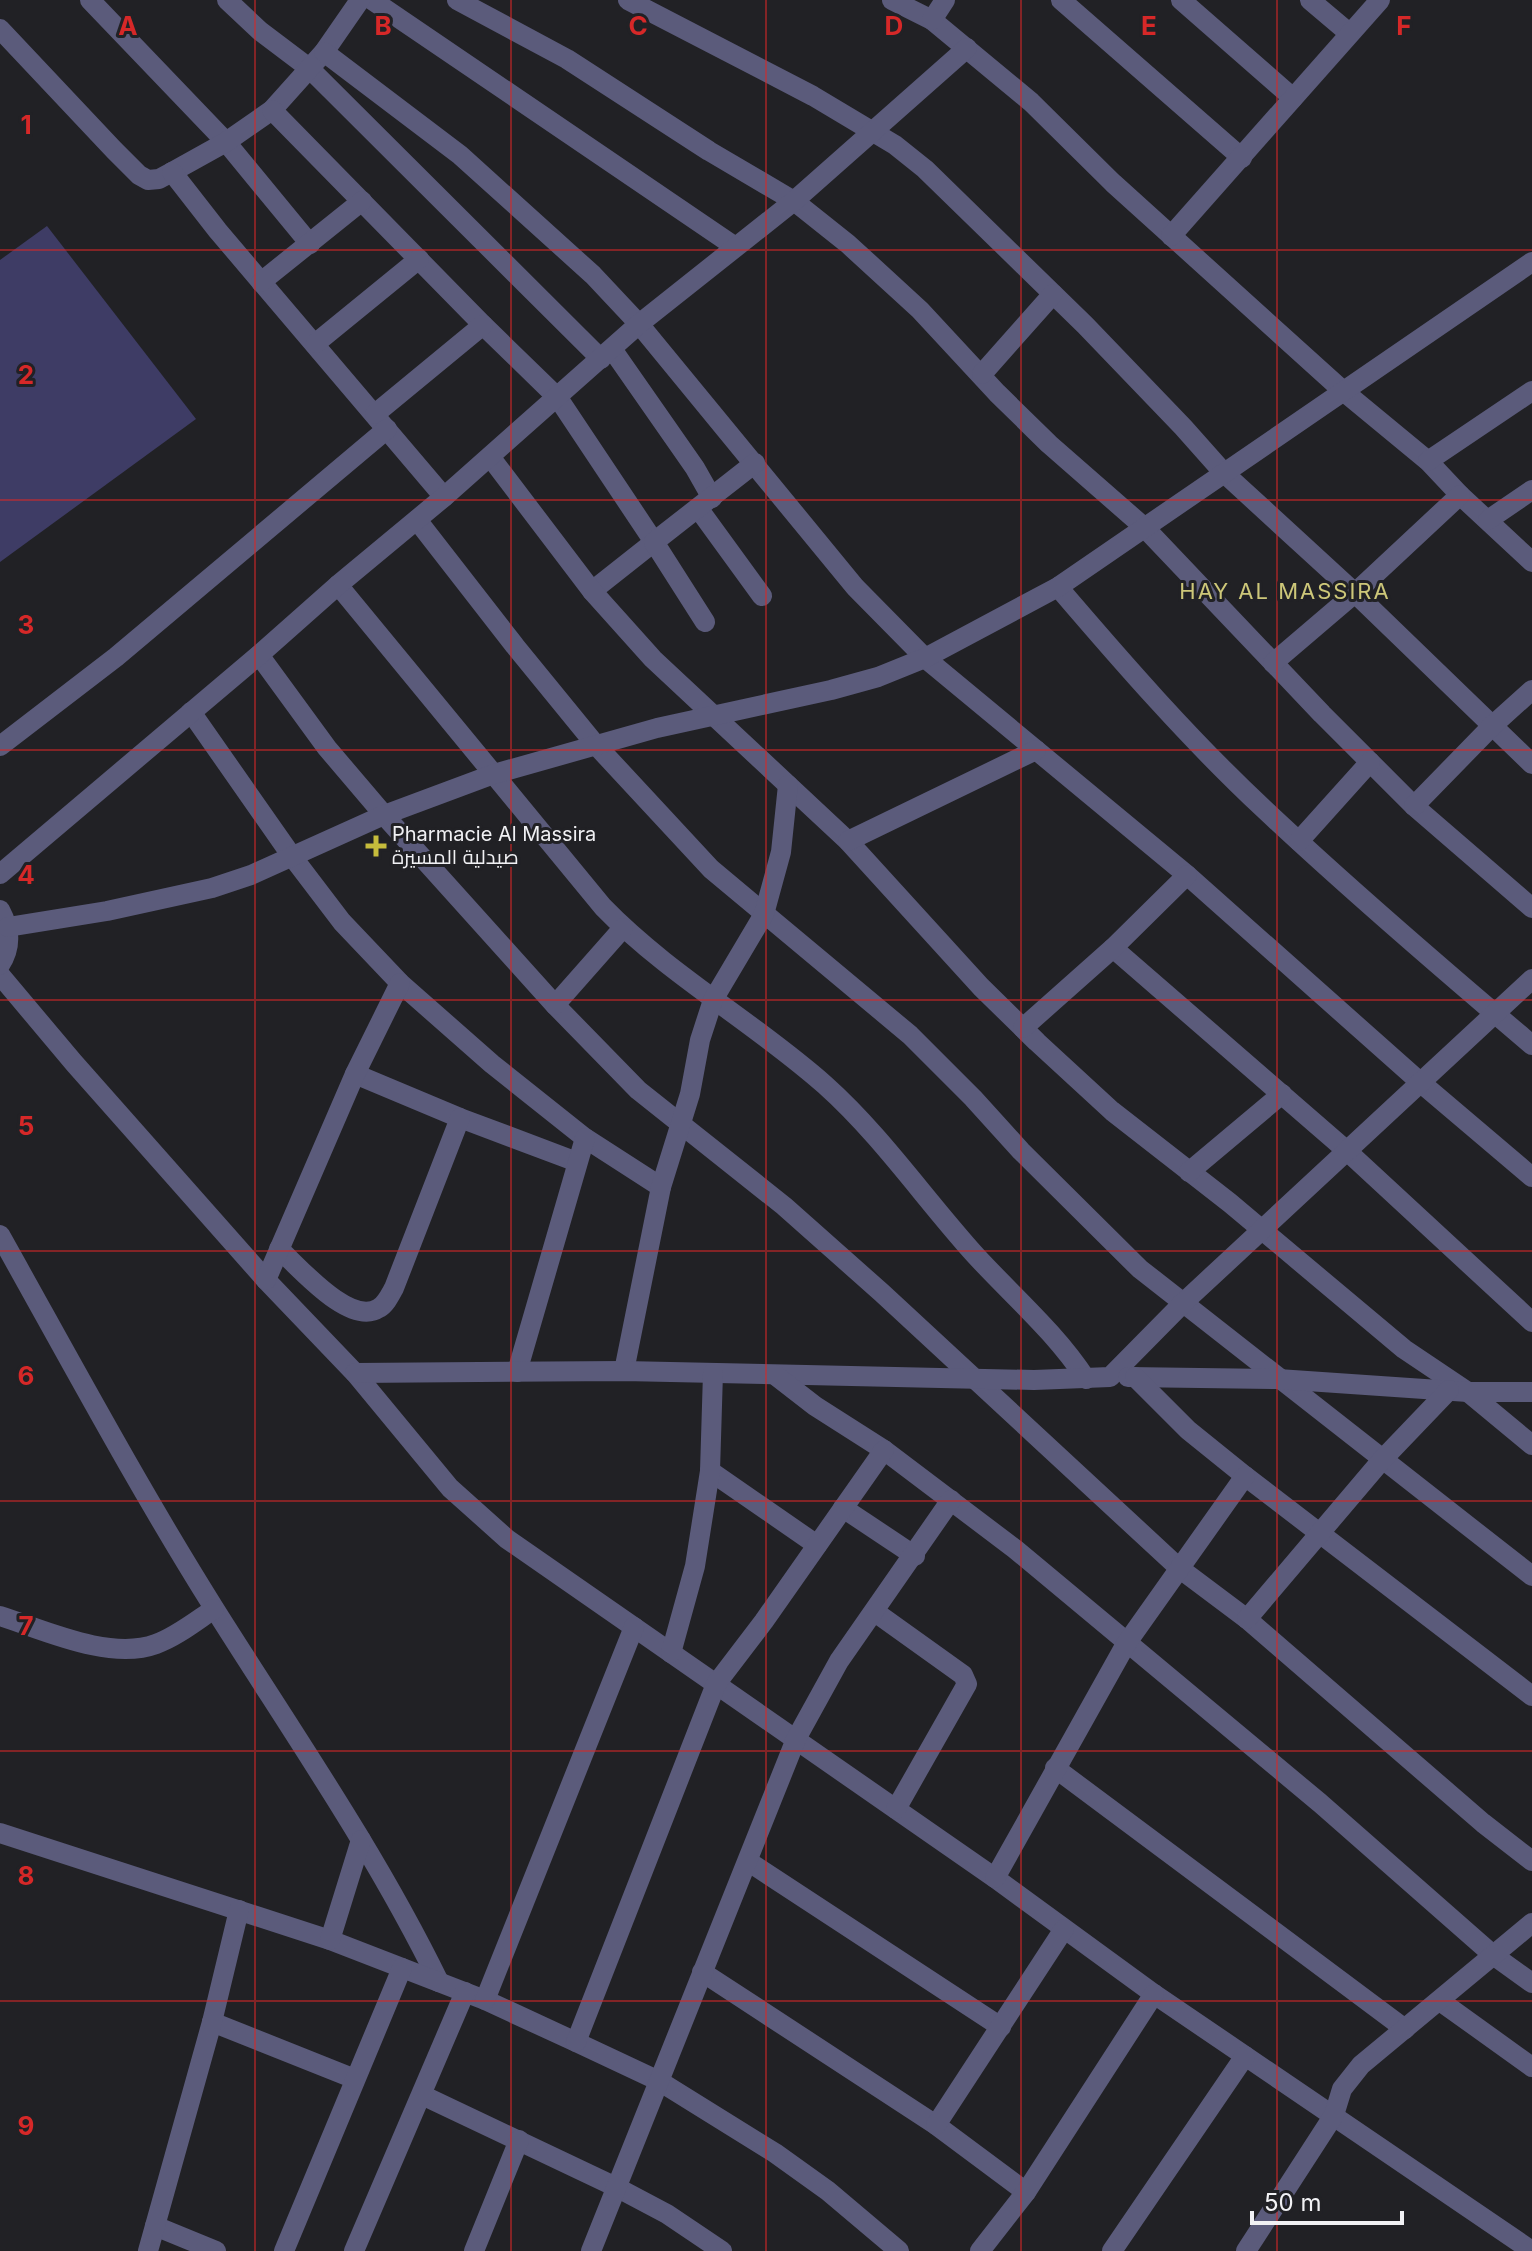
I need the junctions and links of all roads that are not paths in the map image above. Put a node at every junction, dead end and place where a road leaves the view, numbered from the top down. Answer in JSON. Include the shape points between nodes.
{"nodes":[{"id":1,"x":90,"y":0,"type":"edge"},
{"id":2,"x":227,"y":0,"type":"edge"},
{"id":3,"x":360,"y":0,"type":"edge"},
{"id":4,"x":372,"y":0,"type":"edge"},
{"id":5,"x":457,"y":0,"type":"edge"},
{"id":6,"x":628,"y":0,"type":"edge"},
{"id":7,"x":892,"y":0,"type":"edge"},
{"id":8,"x":945,"y":0,"type":"edge"},
{"id":9,"x":1061,"y":0,"type":"edge"},
{"id":10,"x":1181,"y":0,"type":"edge"},
{"id":11,"x":1310,"y":0,"type":"edge"},
{"id":12,"x":1380,"y":0,"type":"edge"},
{"id":13,"x":932,"y":20,"type":"junction"},
{"id":14,"x":0,"y":29,"type":"edge"},
{"id":15,"x":1349,"y":33,"type":"junction"},
{"id":16,"x":967,"y":48,"type":"junction"},
{"id":17,"x":324,"y":52,"type":"junction"},
{"id":18,"x":309,"y":68,"type":"junction"},
{"id":19,"x":1293,"y":98,"type":"junction"},
{"id":20,"x":272,"y":110,"type":"junction"},
{"id":21,"x":872,"y":132,"type":"junction"},
{"id":22,"x":226,"y":142,"type":"junction"},
{"id":23,"x":1242,"y":158,"type":"junction"},
{"id":24,"x":172,"y":172,"type":"junction"},
{"id":25,"x":362,"y":201,"type":"junction"},
{"id":26,"x":794,"y":201,"type":"junction"},
{"id":27,"x":1171,"y":236,"type":"junction"},
{"id":28,"x":310,"y":244,"type":"junction"},
{"id":29,"x":734,"y":246,"type":"junction"},
{"id":30,"x":419,"y":259,"type":"junction"},
{"id":31,"x":1532,"y":262,"type":"edge"},
{"id":32,"x":261,"y":282,"type":"junction"},
{"id":33,"x":1053,"y":294,"type":"junction"},
{"id":34,"x":639,"y":324,"type":"junction"},
{"id":35,"x":483,"y":325,"type":"junction"},
{"id":36,"x":316,"y":343,"type":"junction"},
{"id":37,"x":607,"y":354,"type":"junction"},
{"id":38,"x":982,"y":374,"type":"junction"},
{"id":39,"x":1342,"y":390,"type":"junction"},
{"id":40,"x":1532,"y":391,"type":"edge"},
{"id":41,"x":558,"y":398,"type":"junction"},
{"id":42,"x":381,"y":422,"type":"junction"},
{"id":43,"x":491,"y":458,"type":"junction"},
{"id":44,"x":1428,"y":461,"type":"junction"},
{"id":45,"x":755,"y":463,"type":"junction"},
{"id":46,"x":1223,"y":472,"type":"junction"},
{"id":47,"x":1532,"y":490,"type":"edge"},
{"id":48,"x":1460,"y":495,"type":"junction"},
{"id":49,"x":444,"y":497,"type":"junction"},
{"id":50,"x":705,"y":503,"type":"junction"},
{"id":51,"x":417,"y":520,"type":"junction"},
{"id":52,"x":1488,"y":520,"type":"junction"},
{"id":53,"x":1145,"y":528,"type":"junction"},
{"id":54,"x":654,"y":542,"type":"junction"},
{"id":55,"x":1532,"y":562,"type":"edge"},
{"id":56,"x":338,"y":585,"type":"junction"},
{"id":57,"x":1058,"y":587,"type":"junction"},
{"id":58,"x":592,"y":591,"type":"junction"},
{"id":59,"x":1355,"y":593,"type":"junction"},
{"id":60,"x":762,"y":596,"type":"dead end"},
{"id":61,"x":705,"y":622,"type":"dead end"},
{"id":62,"x":259,"y":655,"type":"junction"},
{"id":63,"x":925,"y":658,"type":"junction"},
{"id":64,"x":1273,"y":663,"type":"junction"},
{"id":65,"x":1532,"y":690,"type":"edge"},
{"id":66,"x":191,"y":712,"type":"junction"},
{"id":67,"x":712,"y":716,"type":"junction"},
{"id":68,"x":1492,"y":726,"type":"junction"},
{"id":69,"x":595,"y":744,"type":"junction"},
{"id":70,"x":0,"y":746,"type":"edge"},
{"id":71,"x":1036,"y":750,"type":"junction"},
{"id":72,"x":1370,"y":762,"type":"junction"},
{"id":73,"x":1532,"y":764,"type":"edge"},
{"id":74,"x":494,"y":774,"type":"junction"},
{"id":75,"x":788,"y":785,"type":"junction"},
{"id":76,"x":1414,"y":806,"type":"junction"},
{"id":77,"x":384,"y":815,"type":"junction"},
{"id":78,"x":848,"y":841,"type":"junction"},
{"id":79,"x":1299,"y":841,"type":"junction"},
{"id":80,"x":291,"y":855,"type":"junction"},
{"id":81,"x":0,"y":874,"type":"edge"},
{"id":82,"x":1187,"y":875,"type":"junction"},
{"id":83,"x":1532,"y":908,"type":"edge"},
{"id":84,"x":764,"y":914,"type":"junction"},
{"id":85,"x":4,"y":919,"type":"edge"},
{"id":86,"x":623,"y":928,"type":"junction"},
{"id":87,"x":1113,"y":948,"type":"junction"},
{"id":88,"x":0,"y":965,"type":"edge"},
{"id":89,"x":0,"y":975,"type":"edge"},
{"id":90,"x":1532,"y":979,"type":"edge"},
{"id":91,"x":400,"y":983,"type":"junction"},
{"id":92,"x":713,"y":1000,"type":"junction"},
{"id":93,"x":555,"y":1005,"type":"junction"},
{"id":94,"x":1495,"y":1014,"type":"junction"},
{"id":95,"x":1023,"y":1028,"type":"junction"},
{"id":96,"x":1532,"y":1045,"type":"edge"},
{"id":97,"x":355,"y":1074,"type":"junction"},
{"id":98,"x":1420,"y":1082,"type":"junction"},
{"id":99,"x":1282,"y":1094,"type":"junction"},
{"id":100,"x":460,"y":1118,"type":"junction"},
{"id":101,"x":679,"y":1124,"type":"junction"},
{"id":102,"x":585,"y":1138,"type":"junction"},
{"id":103,"x":1347,"y":1151,"type":"junction"},
{"id":104,"x":577,"y":1162,"type":"junction"},
{"id":105,"x":1189,"y":1172,"type":"junction"},
{"id":106,"x":1532,"y":1177,"type":"edge"},
{"id":107,"x":661,"y":1187,"type":"junction"},
{"id":108,"x":1261,"y":1229,"type":"junction"},
{"id":109,"x":0,"y":1235,"type":"edge"},
{"id":110,"x":279,"y":1249,"type":"junction"},
{"id":111,"x":266,"y":1280,"type":"junction"},
{"id":112,"x":1183,"y":1303,"type":"junction"},
{"id":113,"x":1532,"y":1322,"type":"edge"},
{"id":114,"x":624,"y":1371,"type":"junction"},
{"id":115,"x":517,"y":1372,"type":"junction"},
{"id":116,"x":355,"y":1373,"type":"junction"},
{"id":117,"x":713,"y":1373,"type":"junction"},
{"id":118,"x":775,"y":1375,"type":"junction"},
{"id":119,"x":1110,"y":1377,"type":"junction"},
{"id":120,"x":1135,"y":1377,"type":"junction"},
{"id":121,"x":971,"y":1378,"type":"junction"},
{"id":122,"x":1086,"y":1379,"type":"junction"},
{"id":123,"x":1278,"y":1379,"type":"junction"},
{"id":124,"x":1458,"y":1391,"type":"junction"},
{"id":125,"x":1532,"y":1392,"type":"edge"},
{"id":126,"x":1532,"y":1445,"type":"edge"},
{"id":127,"x":884,"y":1450,"type":"junction"},
{"id":128,"x":1381,"y":1461,"type":"junction"},
{"id":129,"x":710,"y":1471,"type":"junction"},
{"id":130,"x":1245,"y":1476,"type":"junction"},
{"id":131,"x":951,"y":1500,"type":"junction"},
{"id":132,"x":843,"y":1508,"type":"junction"},
{"id":133,"x":1320,"y":1533,"type":"junction"},
{"id":134,"x":817,"y":1545,"type":"junction"},
{"id":135,"x":915,"y":1556,"type":"junction"},
{"id":136,"x":1179,"y":1568,"type":"junction"},
{"id":137,"x":1532,"y":1576,"type":"edge"},
{"id":138,"x":214,"y":1609,"type":"junction"},
{"id":139,"x":875,"y":1612,"type":"junction"},
{"id":140,"x":0,"y":1616,"type":"edge"},
{"id":141,"x":1247,"y":1619,"type":"junction"},
{"id":142,"x":634,"y":1627,"type":"junction"},
{"id":143,"x":1126,"y":1644,"type":"junction"},
{"id":144,"x":671,"y":1653,"type":"junction"},
{"id":145,"x":716,"y":1684,"type":"junction"},
{"id":146,"x":1532,"y":1696,"type":"edge"},
{"id":147,"x":796,"y":1739,"type":"junction"},
{"id":148,"x":1055,"y":1768,"type":"junction"},
{"id":149,"x":896,"y":1809,"type":"junction"},
{"id":150,"x":0,"y":1833,"type":"edge"},
{"id":151,"x":361,"y":1840,"type":"junction"},
{"id":152,"x":1532,"y":1861,"type":"edge"},
{"id":153,"x":749,"y":1862,"type":"junction"},
{"id":154,"x":995,"y":1878,"type":"junction"},
{"id":155,"x":239,"y":1910,"type":"junction"},
{"id":156,"x":1532,"y":1923,"type":"edge"},
{"id":157,"x":1064,"y":1929,"type":"junction"},
{"id":158,"x":330,"y":1940,"type":"junction"},
{"id":159,"x":1493,"y":1955,"type":"junction"},
{"id":160,"x":402,"y":1968,"type":"junction"},
{"id":161,"x":702,"y":1972,"type":"junction"},
{"id":162,"x":439,"y":1982,"type":"junction"},
{"id":163,"x":1532,"y":1983,"type":"edge"},
{"id":164,"x":465,"y":1992,"type":"junction"},
{"id":165,"x":1154,"y":1994,"type":"junction"},
{"id":166,"x":485,"y":2000,"type":"junction"},
{"id":167,"x":1440,"y":2001,"type":"junction"},
{"id":168,"x":212,"y":2022,"type":"junction"},
{"id":169,"x":1001,"y":2027,"type":"junction"},
{"id":170,"x":1405,"y":2029,"type":"junction"},
{"id":171,"x":576,"y":2042,"type":"junction"},
{"id":172,"x":1245,"y":2056,"type":"junction"},
{"id":173,"x":1532,"y":2067,"type":"edge"},
{"id":174,"x":355,"y":2079,"type":"junction"},
{"id":175,"x":659,"y":2081,"type":"junction"},
{"id":176,"x":422,"y":2095,"type":"junction"},
{"id":177,"x":1334,"y":2115,"type":"junction"},
{"id":178,"x":936,"y":2125,"type":"junction"},
{"id":179,"x":519,"y":2140,"type":"junction"},
{"id":180,"x":616,"y":2187,"type":"junction"},
{"id":181,"x":1026,"y":2192,"type":"junction"},
{"id":182,"x":155,"y":2226,"type":"junction"},
{"id":183,"x":148,"y":2251,"type":"edge"},
{"id":184,"x":216,"y":2251,"type":"edge"},
{"id":185,"x":284,"y":2251,"type":"edge"},
{"id":186,"x":354,"y":2251,"type":"edge"},
{"id":187,"x":474,"y":2251,"type":"edge"},
{"id":188,"x":591,"y":2251,"type":"edge"},
{"id":189,"x":722,"y":2251,"type":"edge"},
{"id":190,"x":899,"y":2251,"type":"edge"},
{"id":191,"x":980,"y":2251,"type":"edge"},
{"id":192,"x":1112,"y":2251,"type":"edge"},
{"id":193,"x":1246,"y":2251,"type":"edge"},
{"id":194,"x":1532,"y":2251,"type":"edge"}],
"edges":[{"from":1,"to":22,"type":"street"},
{"from":2,"to":18,"type":"street"},
{"from":3,"to":17,"type":"street"},
{"from":4,"to":29,"type":"street"},
{"from":5,"to":26,"type":"street","via":[[567,59]]},
{"from":6,"to":21,"type":"street"},
{"from":7,"to":13,"type":"street"},
{"from":8,"to":13,"type":"street"},
{"from":9,"to":23,"type":"street"},
{"from":10,"to":19,"type":"street"},
{"from":11,"to":15,"type":"street"},
{"from":12,"to":15,"type":"street"},
{"from":13,"to":16,"type":"street"},
{"from":14,"to":24,"type":"street","via":[[139,175],[159,179]]},
{"from":15,"to":19,"type":"street"},
{"from":16,"to":21,"type":"street"},
{"from":16,"to":27,"type":"street"},
{"from":17,"to":18,"type":"street"},
{"from":17,"to":34,"type":"street","via":[[460,155],[593,275]]},
{"from":18,"to":20,"type":"street"},
{"from":18,"to":37,"type":"street"},
{"from":19,"to":23,"type":"street"},
{"from":20,"to":22,"type":"street"},
{"from":20,"to":25,"type":"street"},
{"from":21,"to":26,"type":"street"},
{"from":21,"to":33,"type":"street","via":[[925,169]]},
{"from":22,"to":24,"type":"street"},
{"from":22,"to":28,"type":"street"},
{"from":23,"to":27,"type":"street"},
{"from":24,"to":32,"type":"street"},
{"from":25,"to":28,"type":"street"},
{"from":25,"to":30,"type":"street"},
{"from":26,"to":29,"type":"street"},
{"from":26,"to":38,"type":"street","via":[[879,272]]},
{"from":27,"to":39,"type":"street"},
{"from":28,"to":32,"type":"street"},
{"from":29,"to":34,"type":"street"},
{"from":30,"to":35,"type":"street"},
{"from":30,"to":36,"type":"street"},
{"from":31,"to":39,"type":"street"},
{"from":32,"to":36,"type":"street"},
{"from":33,"to":38,"type":"street"},
{"from":33,"to":46,"type":"street"},
{"from":34,"to":37,"type":"street"},
{"from":34,"to":45,"type":"street"},
{"from":35,"to":41,"type":"street"},
{"from":35,"to":42,"type":"street"},
{"from":36,"to":42,"type":"street"},
{"from":37,"to":41,"type":"street"},
{"from":37,"to":50,"type":"street","via":[[695,468]]},
{"from":38,"to":53,"type":"street","via":[[1049,444]]},
{"from":39,"to":44,"type":"street"},
{"from":39,"to":46,"type":"street"},
{"from":40,"to":44,"type":"street"},
{"from":41,"to":43,"type":"street"},
{"from":41,"to":54,"type":"street"},
{"from":42,"to":49,"type":"street"},
{"from":42,"to":70,"type":"street","via":[[116,657]]},
{"from":43,"to":49,"type":"street"},
{"from":43,"to":58,"type":"street"},
{"from":44,"to":48,"type":"street"},
{"from":45,"to":50,"type":"street"},
{"from":45,"to":63,"type":"street","via":[[855,587]]},
{"from":46,"to":53,"type":"street"},
{"from":46,"to":59,"type":"street"},
{"from":47,"to":52,"type":"street"},
{"from":48,"to":52,"type":"street"},
{"from":48,"to":59,"type":"street"},
{"from":49,"to":51,"type":"street"},
{"from":50,"to":54,"type":"street"},
{"from":50,"to":60,"type":"street"},
{"from":51,"to":56,"type":"street"},
{"from":51,"to":69,"type":"street"},
{"from":52,"to":55,"type":"street"},
{"from":53,"to":57,"type":"street"},
{"from":53,"to":64,"type":"street"},
{"from":54,"to":58,"type":"street"},
{"from":54,"to":61,"type":"street"},
{"from":56,"to":62,"type":"street"},
{"from":56,"to":74,"type":"street"},
{"from":57,"to":63,"type":"street"},
{"from":57,"to":79,"type":"street","via":[[1185,729]]},
{"from":58,"to":67,"type":"street"},
{"from":59,"to":64,"type":"street"},
{"from":59,"to":68,"type":"street"},
{"from":62,"to":66,"type":"street"},
{"from":62,"to":77,"type":"street"},
{"from":63,"to":67,"type":"street","via":[[831,690]]},
{"from":63,"to":71,"type":"street"},
{"from":64,"to":72,"type":"street"},
{"from":65,"to":68,"type":"street"},
{"from":66,"to":80,"type":"street"},
{"from":66,"to":81,"type":"street"},
{"from":67,"to":69,"type":"street"},
{"from":67,"to":75,"type":"street"},
{"from":68,"to":73,"type":"street"},
{"from":68,"to":76,"type":"street"},
{"from":69,"to":74,"type":"street"},
{"from":69,"to":84,"type":"street","via":[[711,869]]},
{"from":71,"to":78,"type":"street"},
{"from":71,"to":82,"type":"street"},
{"from":72,"to":76,"type":"street"},
{"from":72,"to":79,"type":"street"},
{"from":74,"to":77,"type":"street"},
{"from":74,"to":86,"type":"street"},
{"from":75,"to":78,"type":"street"},
{"from":75,"to":84,"type":"street","via":[[781,852]]},
{"from":76,"to":83,"type":"street"},
{"from":77,"to":80,"type":"street"},
{"from":77,"to":93,"type":"street"},
{"from":78,"to":95,"type":"street"},
{"from":79,"to":94,"type":"street"},
{"from":80,"to":85,"type":"street","via":[[198,892],[107,911]]},
{"from":80,"to":91,"type":"street","via":[[342,922]]},
{"from":82,"to":87,"type":"street"},
{"from":82,"to":98,"type":"street"},
{"from":84,"to":92,"type":"street"},
{"from":84,"to":112,"type":"street","via":[[910,1035],[1100,1231]]},
{"from":85,"to":88,"type":"street","via":[[9,941]]},
{"from":86,"to":92,"type":"street"},
{"from":86,"to":93,"type":"street"},
{"from":87,"to":95,"type":"street"},
{"from":87,"to":99,"type":"street"},
{"from":89,"to":111,"type":"street"},
{"from":90,"to":94,"type":"street"},
{"from":91,"to":97,"type":"street"},
{"from":91,"to":102,"type":"street"},
{"from":92,"to":101,"type":"street"},
{"from":92,"to":122,"type":"street","via":[[825,1085],[854,1114]]},
{"from":93,"to":101,"type":"street"},
{"from":94,"to":96,"type":"street"},
{"from":94,"to":98,"type":"street"},
{"from":95,"to":105,"type":"street","via":[[1112,1111]]},
{"from":97,"to":100,"type":"street"},
{"from":97,"to":110,"type":"street"},
{"from":98,"to":103,"type":"street"},
{"from":98,"to":106,"type":"street"},
{"from":99,"to":103,"type":"street"},
{"from":99,"to":105,"type":"street"},
{"from":100,"to":104,"type":"street"},
{"from":100,"to":110,"type":"street","via":[[394,1288],[380,1308],[345,1308]]},
{"from":101,"to":107,"type":"street"},
{"from":101,"to":121,"type":"street","via":[[784,1206]]},
{"from":102,"to":104,"type":"street"},
{"from":102,"to":107,"type":"street"},
{"from":103,"to":108,"type":"street"},
{"from":103,"to":113,"type":"street"},
{"from":104,"to":115,"type":"street"},
{"from":105,"to":108,"type":"street"},
{"from":107,"to":114,"type":"street"},
{"from":108,"to":112,"type":"street"},
{"from":108,"to":124,"type":"street"},
{"from":109,"to":138,"type":"street"},
{"from":110,"to":111,"type":"street"},
{"from":111,"to":116,"type":"street"},
{"from":112,"to":119,"type":"street"},
{"from":112,"to":123,"type":"street"},
{"from":114,"to":115,"type":"street"},
{"from":114,"to":117,"type":"street"},
{"from":115,"to":116,"type":"street"},
{"from":116,"to":142,"type":"street","via":[[478,1515]]},
{"from":117,"to":118,"type":"street"},
{"from":117,"to":129,"type":"street"},
{"from":118,"to":121,"type":"street"},
{"from":118,"to":127,"type":"street"},
{"from":119,"to":120,"type":"street"},
{"from":119,"to":122,"type":"street"},
{"from":120,"to":123,"type":"street"},
{"from":120,"to":130,"type":"street"},
{"from":121,"to":122,"type":"street"},
{"from":121,"to":136,"type":"street"},
{"from":123,"to":124,"type":"street"},
{"from":123,"to":128,"type":"street"},
{"from":124,"to":125,"type":"street"},
{"from":124,"to":126,"type":"street"},
{"from":124,"to":128,"type":"street"},
{"from":127,"to":131,"type":"street"},
{"from":127,"to":132,"type":"street"},
{"from":128,"to":133,"type":"street"},
{"from":128,"to":137,"type":"street"},
{"from":129,"to":134,"type":"street"},
{"from":129,"to":144,"type":"street","via":[[695,1566]]},
{"from":130,"to":133,"type":"street"},
{"from":130,"to":136,"type":"street"},
{"from":131,"to":135,"type":"street"},
{"from":131,"to":143,"type":"street"},
{"from":132,"to":134,"type":"street"},
{"from":132,"to":135,"type":"street"},
{"from":133,"to":141,"type":"street"},
{"from":133,"to":146,"type":"street"},
{"from":134,"to":145,"type":"street"},
{"from":135,"to":139,"type":"street"},
{"from":136,"to":141,"type":"street"},
{"from":136,"to":143,"type":"street"},
{"from":138,"to":140,"type":"street","via":[[160,1643],[130,1648],[87,1644]]},
{"from":138,"to":151,"type":"street"},
{"from":139,"to":147,"type":"street","via":[[839,1661]]},
{"from":139,"to":149,"type":"street","via":[[963,1675],[967,1684]]},
{"from":141,"to":152,"type":"street"},
{"from":142,"to":144,"type":"street"},
{"from":142,"to":166,"type":"street"},
{"from":143,"to":148,"type":"street"},
{"from":143,"to":159,"type":"street"},
{"from":144,"to":145,"type":"street"},
{"from":145,"to":147,"type":"street"},
{"from":145,"to":171,"type":"street"},
{"from":147,"to":149,"type":"street"},
{"from":147,"to":153,"type":"street"},
{"from":148,"to":154,"type":"street"},
{"from":148,"to":170,"type":"street"},
{"from":149,"to":154,"type":"street"},
{"from":150,"to":155,"type":"street"},
{"from":151,"to":158,"type":"street"},
{"from":151,"to":162,"type":"street"},
{"from":153,"to":161,"type":"street"},
{"from":153,"to":169,"type":"street"},
{"from":154,"to":157,"type":"street"},
{"from":155,"to":158,"type":"street"},
{"from":155,"to":168,"type":"street"},
{"from":156,"to":159,"type":"street"},
{"from":157,"to":165,"type":"street"},
{"from":157,"to":169,"type":"street"},
{"from":158,"to":160,"type":"street"},
{"from":159,"to":163,"type":"street"},
{"from":159,"to":167,"type":"street"},
{"from":160,"to":162,"type":"street"},
{"from":160,"to":174,"type":"street"},
{"from":161,"to":175,"type":"street"},
{"from":161,"to":178,"type":"street"},
{"from":162,"to":164,"type":"street"},
{"from":164,"to":166,"type":"street"},
{"from":164,"to":176,"type":"street"},
{"from":165,"to":172,"type":"street"},
{"from":165,"to":181,"type":"street"},
{"from":166,"to":171,"type":"street"},
{"from":167,"to":170,"type":"street"},
{"from":167,"to":173,"type":"street"},
{"from":168,"to":174,"type":"street"},
{"from":168,"to":182,"type":"street"},
{"from":169,"to":178,"type":"street"},
{"from":170,"to":177,"type":"street","via":[[1350,2076]]},
{"from":171,"to":175,"type":"street"},
{"from":172,"to":177,"type":"street"},
{"from":172,"to":192,"type":"street"},
{"from":174,"to":185,"type":"street"},
{"from":175,"to":180,"type":"street"},
{"from":175,"to":190,"type":"street","via":[[775,2153]]},
{"from":176,"to":179,"type":"street"},
{"from":176,"to":186,"type":"street"},
{"from":177,"to":193,"type":"street"},
{"from":177,"to":194,"type":"street"},
{"from":178,"to":181,"type":"street"},
{"from":179,"to":180,"type":"street"},
{"from":179,"to":187,"type":"street"},
{"from":180,"to":188,"type":"street"},
{"from":180,"to":189,"type":"street"},
{"from":181,"to":191,"type":"street"},
{"from":182,"to":183,"type":"street"},
{"from":182,"to":184,"type":"street"}]}
